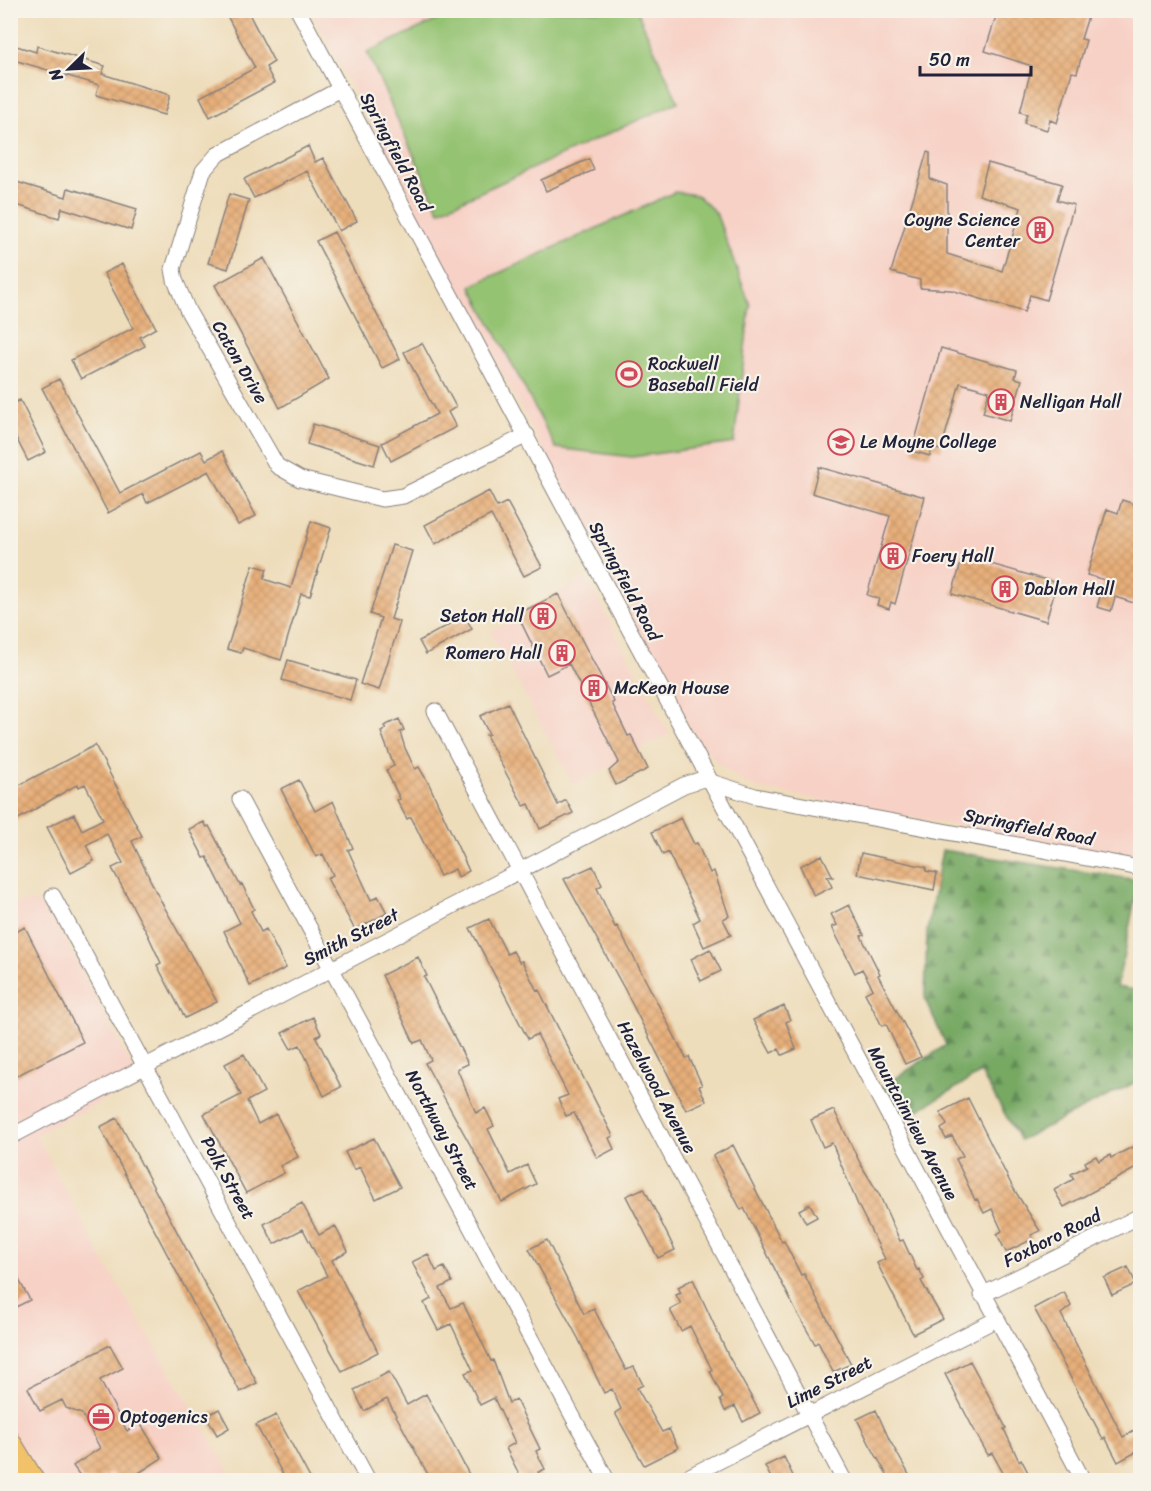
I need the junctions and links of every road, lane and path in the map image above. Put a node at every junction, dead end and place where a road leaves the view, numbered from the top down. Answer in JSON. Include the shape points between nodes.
{"nodes":[{"id":1,"x":298,"y":10,"type":"edge"},
{"id":2,"x":340,"y":89,"type":"junction"},
{"id":3,"x":527,"y":435,"type":"junction"},
{"id":4,"x":435,"y":711,"type":"dead end"},
{"id":5,"x":711,"y":782,"type":"junction"},
{"id":6,"x":240,"y":799,"type":"dead end"},
{"id":7,"x":1140,"y":868,"type":"edge"},
{"id":8,"x":520,"y":871,"type":"junction"},
{"id":9,"x":53,"y":896,"type":"dead end"},
{"id":10,"x":333,"y":969,"type":"junction"},
{"id":11,"x":144,"y":1067,"type":"junction"},
{"id":12,"x":10,"y":1137,"type":"edge"},
{"id":13,"x":1140,"y":1216,"type":"edge"},
{"id":14,"x":982,"y":1295,"type":"junction"},
{"id":15,"x":995,"y":1320,"type":"junction"},
{"id":16,"x":809,"y":1414,"type":"junction"},
{"id":17,"x":10,"y":1439,"type":"edge"},
{"id":18,"x":10,"y":1468,"type":"edge"},
{"id":19,"x":21,"y":1480,"type":"edge"},
{"id":20,"x":35,"y":1480,"type":"edge"},
{"id":21,"x":368,"y":1480,"type":"edge"},
{"id":22,"x":607,"y":1480,"type":"edge"},
{"id":23,"x":682,"y":1480,"type":"edge"},
{"id":24,"x":844,"y":1480,"type":"edge"},
{"id":25,"x":1083,"y":1480,"type":"edge"}],
"edges":[{"from":1,"to":2,"type":"street","name":"Springfield Road"},
{"from":2,"to":3,"type":"street","name":"Springfield Road"},
{"from":2,"to":3,"type":"street","name":"Caton Drive","via":[[217,155],[203,171],[174,269],[188,311],[277,466],[300,479],[382,499],[403,496]]},
{"from":3,"to":5,"type":"street","name":"Springfield Road"},
{"from":4,"to":8,"type":"street","name":"Hazelwood Avenue"},
{"from":5,"to":7,"type":"street","name":"Springfield Road","via":[[755,796]]},
{"from":5,"to":8,"type":"street","name":"Smith Street","via":[[703,779],[684,784]]},
{"from":5,"to":14,"type":"street","name":"Mountainview Avenue"},
{"from":6,"to":10,"type":"street","name":"Northway Street"},
{"from":8,"to":10,"type":"street","name":"Smith Street"},
{"from":8,"to":16,"type":"street","name":"Hazelwood Avenue"},
{"from":9,"to":11,"type":"street","name":"Polk Street"},
{"from":10,"to":11,"type":"street","name":"Smith Street"},
{"from":10,"to":22,"type":"street","name":"Northway Street"},
{"from":11,"to":12,"type":"street","name":"Smith Street"},
{"from":11,"to":21,"type":"street","name":"Polk Street"},
{"from":13,"to":14,"type":"street","name":"Foxboro Road"},
{"from":14,"to":15,"type":"street","name":"Mountainview Avenue"},
{"from":15,"to":16,"type":"street","name":"Lime Street"},
{"from":15,"to":25,"type":"street","name":"Mountainview Avenue"},
{"from":16,"to":23,"type":"street","name":"Lime Street"},
{"from":16,"to":24,"type":"street","name":"Hazelwood Avenue"},
{"from":17,"to":20,"type":"main road"},
{"from":18,"to":19,"type":"main road"}]}
